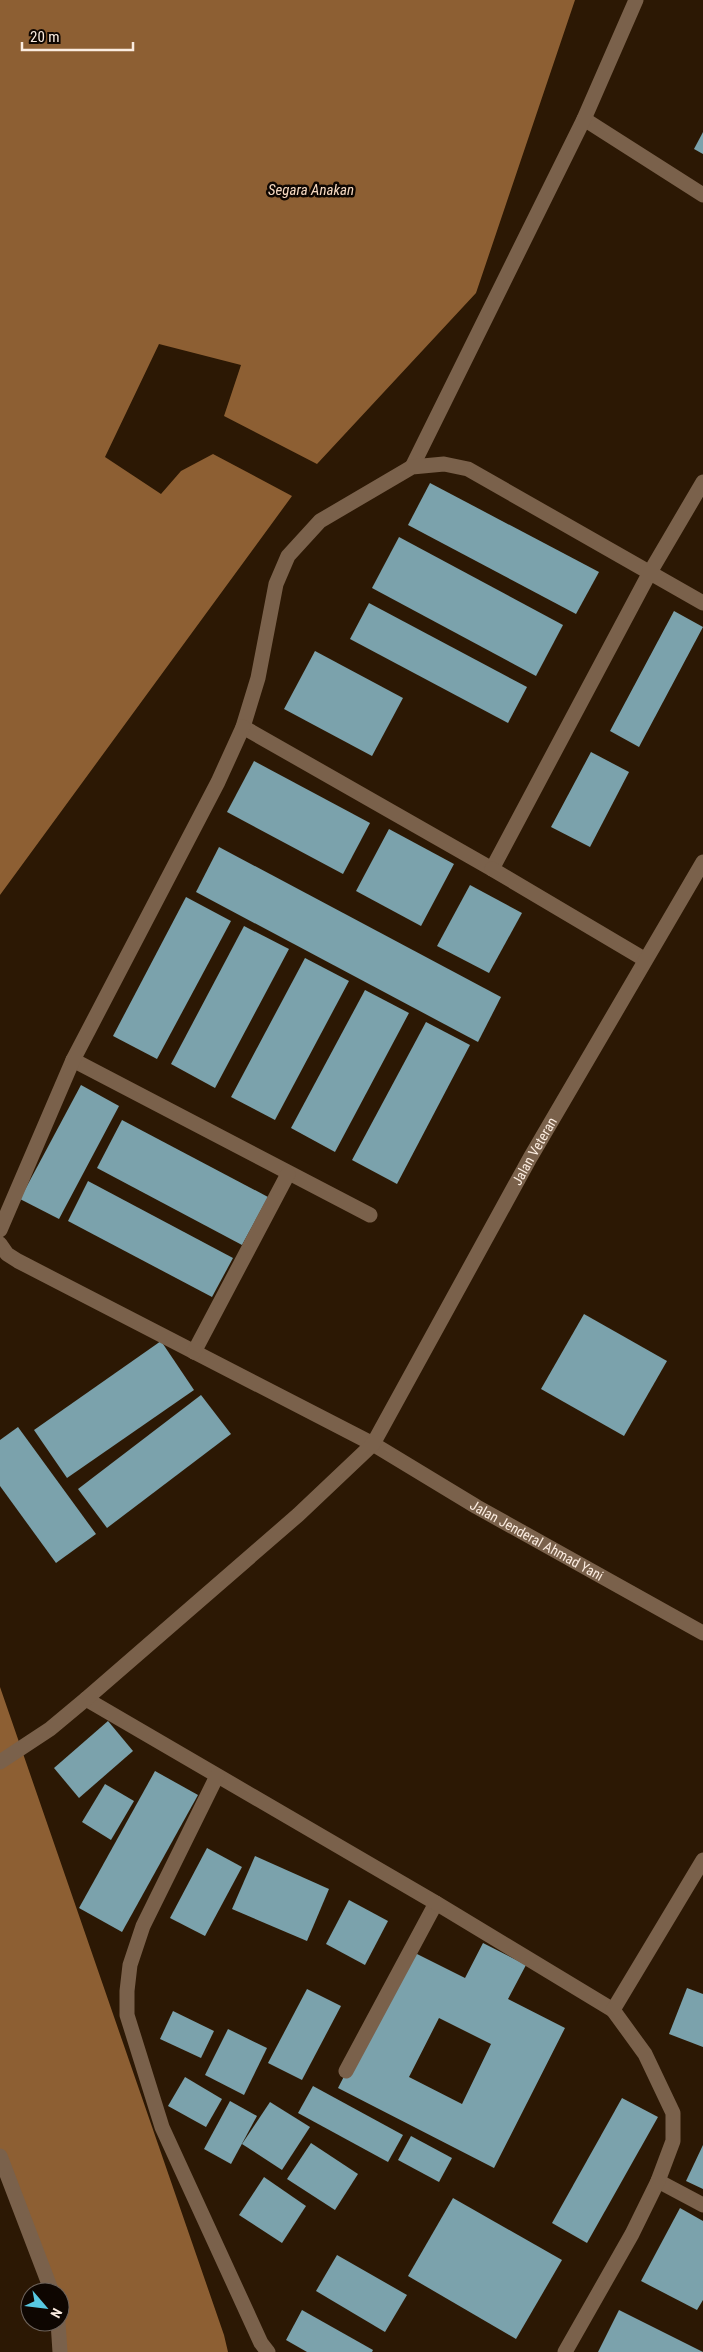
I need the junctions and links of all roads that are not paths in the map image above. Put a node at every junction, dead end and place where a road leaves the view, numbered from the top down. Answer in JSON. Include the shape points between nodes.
{"nodes":[{"id":1,"x":636,"y":0,"type":"edge"},
{"id":2,"x":584,"y":119,"type":"junction"},
{"id":3,"x":703,"y":195,"type":"edge"},
{"id":4,"x":412,"y":467,"type":"junction"},
{"id":5,"x":703,"y":482,"type":"edge"},
{"id":6,"x":649,"y":574,"type":"junction"},
{"id":7,"x":703,"y":603,"type":"edge"},
{"id":8,"x":244,"y":727,"type":"junction"},
{"id":9,"x":703,"y":862,"type":"edge"},
{"id":10,"x":492,"y":869,"type":"junction"},
{"id":11,"x":644,"y":959,"type":"junction"},
{"id":12,"x":73,"y":1060,"type":"junction"},
{"id":13,"x":288,"y":1174,"type":"junction"},
{"id":14,"x":370,"y":1215,"type":"dead end"},
{"id":15,"x":0,"y":1230,"type":"edge"},
{"id":16,"x":0,"y":1244,"type":"edge"},
{"id":17,"x":194,"y":1352,"type":"junction"},
{"id":18,"x":373,"y":1444,"type":"junction"},
{"id":19,"x":703,"y":1633,"type":"edge"},
{"id":20,"x":86,"y":1699,"type":"junction"},
{"id":21,"x":0,"y":1762,"type":"edge"},
{"id":22,"x":217,"y":1776,"type":"junction"},
{"id":23,"x":703,"y":1860,"type":"edge"},
{"id":24,"x":436,"y":1903,"type":"junction"},
{"id":25,"x":613,"y":2010,"type":"junction"},
{"id":26,"x":346,"y":2072,"type":"dead end"},
{"id":27,"x":0,"y":2156,"type":"edge"},
{"id":28,"x":658,"y":2181,"type":"junction"},
{"id":29,"x":703,"y":2206,"type":"edge"},
{"id":30,"x":48,"y":2282,"type":"edge"},
{"id":31,"x":59,"y":2332,"type":"edge"},
{"id":32,"x":263,"y":2349,"type":"edge"},
{"id":33,"x":60,"y":2352,"type":"edge"},
{"id":34,"x":564,"y":2352,"type":"edge"}],
"edges":[{"from":1,"to":2,"type":"street"},
{"from":2,"to":3,"type":"street"},
{"from":2,"to":4,"type":"street"},
{"from":4,"to":6,"type":"street","via":[[444,464],[468,469]]},
{"from":4,"to":8,"type":"street","via":[[320,520],[288,556],[276,584],[258,678]]},
{"from":5,"to":6,"type":"street"},
{"from":6,"to":7,"type":"street"},
{"from":6,"to":10,"type":"street"},
{"from":8,"to":10,"type":"street"},
{"from":8,"to":12,"type":"street"},
{"from":9,"to":11,"type":"street","name":"Jalan Veteran"},
{"from":10,"to":11,"type":"street"},
{"from":11,"to":18,"type":"street","name":"Jalan Veteran"},
{"from":12,"to":13,"type":"street"},
{"from":12,"to":15,"type":"street"},
{"from":13,"to":14,"type":"street"},
{"from":13,"to":17,"type":"street"},
{"from":16,"to":17,"type":"street","name":"Jalan Jenderal Ahmad Yani","via":[[18,1261]]},
{"from":17,"to":18,"type":"street","name":"Jalan Jenderal Ahmad Yani"},
{"from":18,"to":19,"type":"street","name":"Jalan Jenderal Ahmad Yani","via":[[477,1507]]},
{"from":18,"to":20,"type":"street","name":"Jalan Veteran","via":[[298,1515]]},
{"from":20,"to":21,"type":"street","name":"Jalan Veteran","via":[[50,1729]]},
{"from":20,"to":22,"type":"street"},
{"from":22,"to":24,"type":"street"},
{"from":22,"to":32,"type":"street","via":[[143,1926],[130,1965],[127,2015],[162,2127]]},
{"from":23,"to":25,"type":"street"},
{"from":24,"to":25,"type":"street"},
{"from":24,"to":26,"type":"street"},
{"from":25,"to":28,"type":"street","via":[[646,2054],[673,2113],[673,2141]]},
{"from":27,"to":30,"type":"street"},
{"from":28,"to":29,"type":"street"},
{"from":28,"to":34,"type":"street","via":[[632,2234]]},
{"from":31,"to":33,"type":"street"}]}
